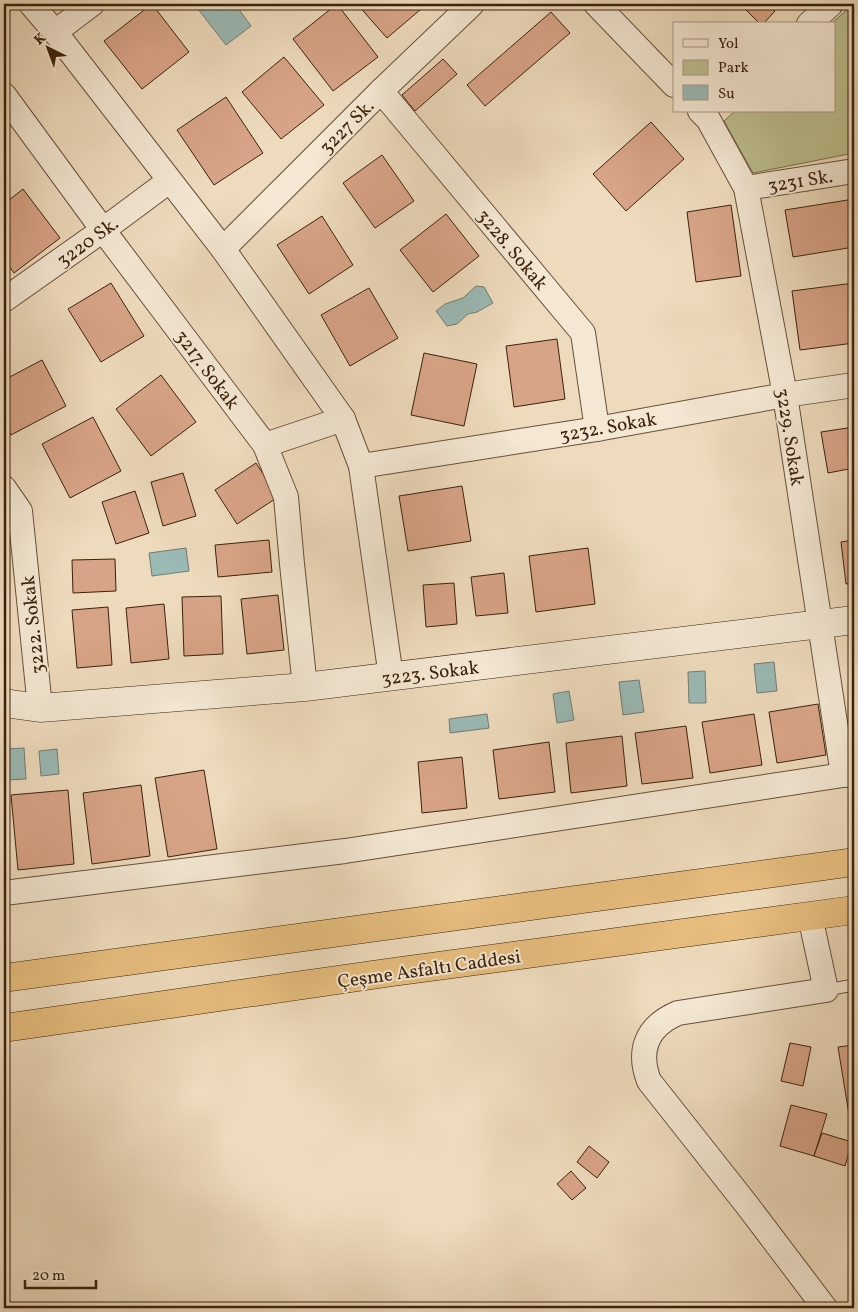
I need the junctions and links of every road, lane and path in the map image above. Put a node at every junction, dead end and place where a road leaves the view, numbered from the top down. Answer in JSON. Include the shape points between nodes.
{"nodes":[{"id":1,"x":30,"y":4,"type":"edge"},
{"id":2,"x":92,"y":4,"type":"edge"},
{"id":3,"x":596,"y":4,"type":"edge"},
{"id":4,"x":831,"y":4,"type":"edge"},
{"id":5,"x":468,"y":5,"type":"edge"},
{"id":6,"x":811,"y":22,"type":"edge"},
{"id":7,"x":55,"y":32,"type":"junction"},
{"id":8,"x":673,"y":84,"type":"edge"},
{"id":9,"x":381,"y":91,"type":"junction"},
{"id":10,"x":4,"y":95,"type":"edge"},
{"id":11,"x":708,"y":114,"type":"edge"},
{"id":12,"x":854,"y":171,"type":"edge"},
{"id":13,"x":169,"y":181,"type":"junction"},
{"id":14,"x":746,"y":188,"type":"junction"},
{"id":15,"x":103,"y":230,"type":"junction"},
{"id":16,"x":223,"y":250,"type":"junction"},
{"id":17,"x":4,"y":300,"type":"edge"},
{"id":18,"x":854,"y":385,"type":"edge"},
{"id":19,"x":785,"y":395,"type":"junction"},
{"id":20,"x":343,"y":419,"type":"junction"},
{"id":21,"x":597,"y":429,"type":"junction"},
{"id":22,"x":266,"y":445,"type":"junction"},
{"id":23,"x":361,"y":466,"type":"junction"},
{"id":24,"x":4,"y":488,"type":"edge"},
{"id":25,"x":854,"y":620,"type":"edge"},
{"id":26,"x":819,"y":624,"type":"junction"},
{"id":27,"x":391,"y":677,"type":"junction"},
{"id":28,"x":305,"y":687,"type":"junction"},
{"id":29,"x":4,"y":703,"type":"edge"},
{"id":30,"x":40,"y":708,"type":"junction"},
{"id":31,"x":848,"y":774,"type":"edge"},
{"id":32,"x":854,"y":862,"type":"edge"},
{"id":33,"x":4,"y":893,"type":"edge"},
{"id":34,"x":854,"y":910,"type":"edge"},
{"id":35,"x":810,"y":916,"type":"junction"},
{"id":36,"x":4,"y":978,"type":"edge"},
{"id":37,"x":854,"y":985,"type":"edge"},
{"id":38,"x":826,"y":990,"type":"junction"},
{"id":39,"x":4,"y":1028,"type":"edge"},
{"id":40,"x":825,"y":1308,"type":"edge"}],
"edges":[{"from":1,"to":7,"type":"street"},
{"from":2,"to":7,"type":"street"},
{"from":3,"to":8,"type":"street"},
{"from":4,"to":6,"type":"street"},
{"from":5,"to":9,"type":"street","name":"3227 Sk."},
{"from":7,"to":13,"type":"street"},
{"from":9,"to":16,"type":"street","name":"3227 Sk."},
{"from":9,"to":21,"type":"street","name":"3228. Sokak","via":[[583,333]]},
{"from":10,"to":15,"type":"street","name":"3217. Sokak"},
{"from":11,"to":14,"type":"street","name":"3229. Sokak"},
{"from":12,"to":14,"type":"street","name":"3231 Sk."},
{"from":13,"to":15,"type":"street","name":"3220 Sk."},
{"from":13,"to":16,"type":"street"},
{"from":14,"to":19,"type":"street","name":"3229. Sokak"},
{"from":15,"to":17,"type":"street","name":"3220 Sk."},
{"from":15,"to":22,"type":"street","name":"3217. Sokak"},
{"from":16,"to":20,"type":"street"},
{"from":18,"to":19,"type":"street","name":"3232. Sokak"},
{"from":19,"to":21,"type":"street","name":"3232. Sokak"},
{"from":19,"to":26,"type":"street","name":"3229. Sokak"},
{"from":20,"to":22,"type":"street"},
{"from":20,"to":23,"type":"street"},
{"from":21,"to":23,"type":"street","name":"3232. Sokak"},
{"from":22,"to":28,"type":"street","name":"3217. Sokak","via":[[286,497]]},
{"from":23,"to":27,"type":"street"},
{"from":24,"to":30,"type":"street","name":"3222. Sokak","via":[[20,512]]},
{"from":25,"to":26,"type":"street","name":"3223. Sokak"},
{"from":26,"to":27,"type":"street","name":"3223. Sokak"},
{"from":26,"to":31,"type":"street","name":"3229. Sokak"},
{"from":27,"to":28,"type":"street","name":"3223. Sokak"},
{"from":28,"to":30,"type":"street","name":"3223. Sokak"},
{"from":29,"to":30,"type":"street","name":"3223. Sokak"},
{"from":31,"to":33,"type":"street","via":[[345,851]]},
{"from":32,"to":36,"type":"highway"},
{"from":34,"to":35,"type":"highway","name":"Çeşme Asfaltı Caddesi"},
{"from":35,"to":38,"type":"street"},
{"from":35,"to":39,"type":"highway","name":"Çeşme Asfaltı Caddesi"},
{"from":37,"to":38,"type":"lane"},
{"from":38,"to":40,"type":"street","via":[[678,1013],[658,1024],[646,1042],[643,1056],[649,1081]]}]}
